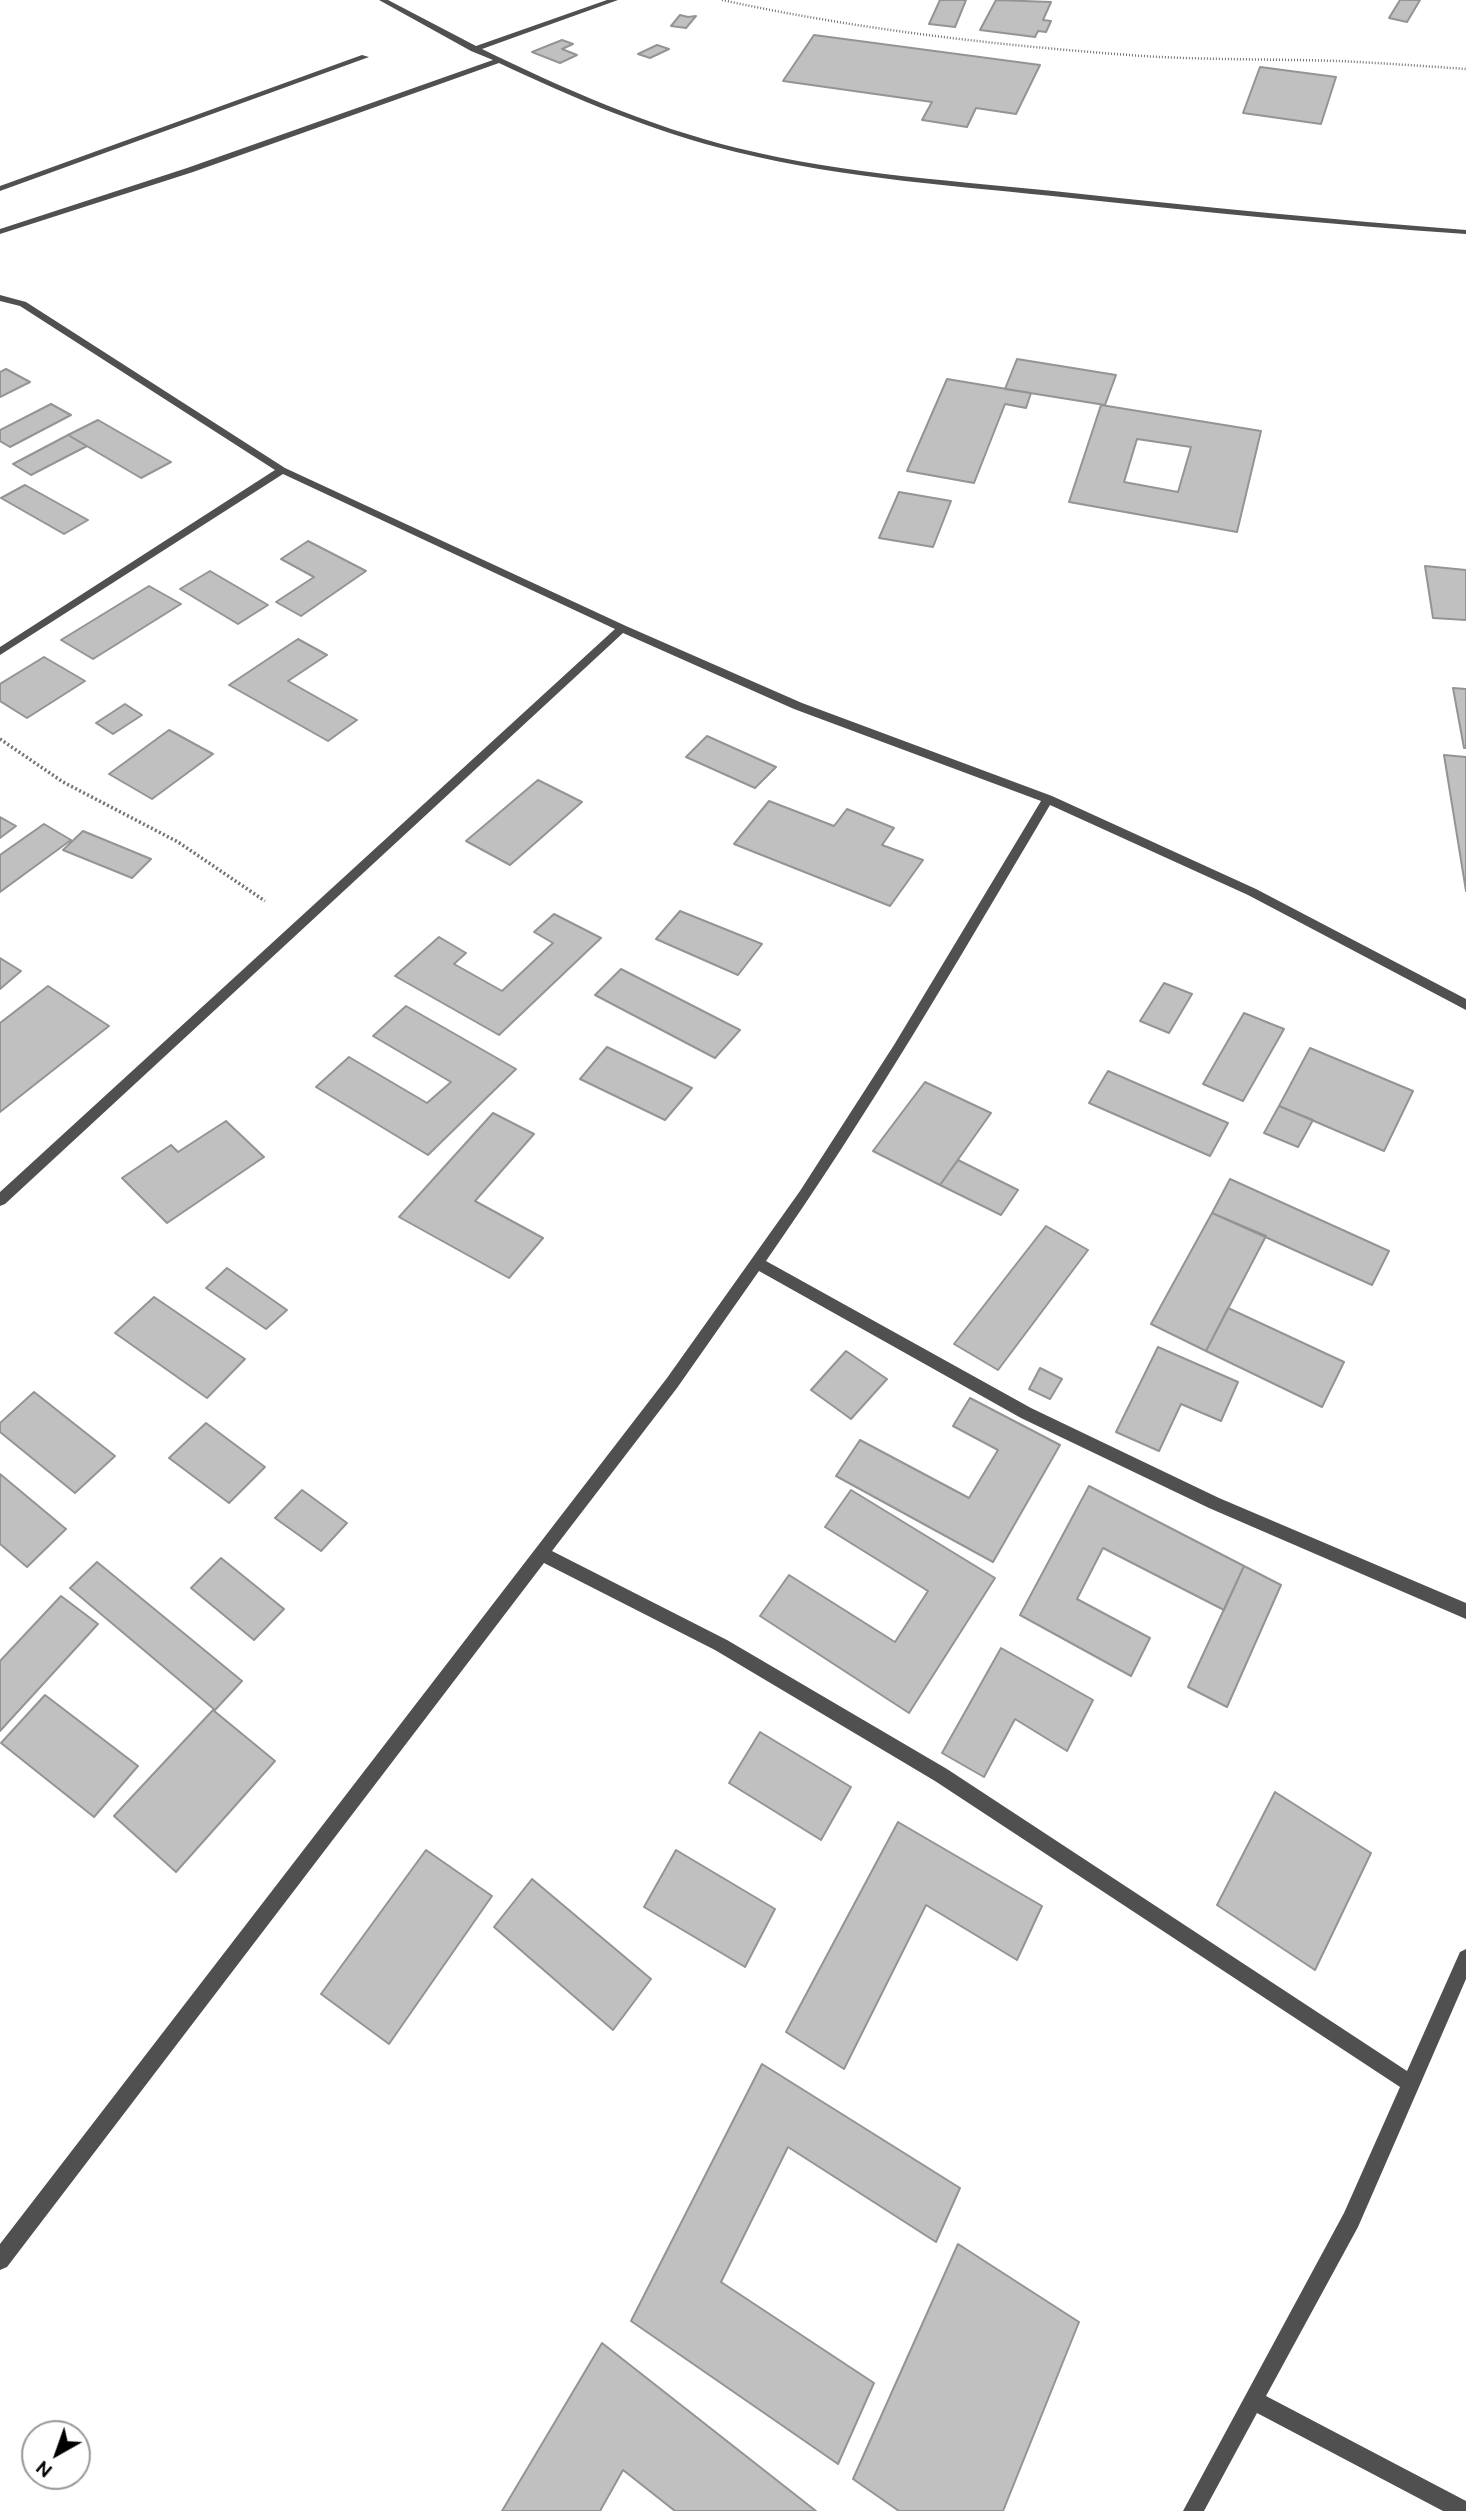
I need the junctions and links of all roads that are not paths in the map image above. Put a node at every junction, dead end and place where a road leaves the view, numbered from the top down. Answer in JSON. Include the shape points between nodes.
{"nodes":[{"id":1,"x":383,"y":0,"type":"edge"},
{"id":2,"x":614,"y":0,"type":"edge"},
{"id":3,"x":474,"y":49,"type":"junction"},
{"id":4,"x":365,"y":57,"type":"dead end"},
{"id":5,"x":497,"y":61,"type":"junction"},
{"id":6,"x":0,"y":189,"type":"edge"},
{"id":7,"x":0,"y":232,"type":"edge"},
{"id":8,"x":1466,"y":232,"type":"edge"},
{"id":9,"x":0,"y":298,"type":"edge"},
{"id":10,"x":282,"y":470,"type":"junction"},
{"id":11,"x":622,"y":628,"type":"junction"},
{"id":12,"x":0,"y":652,"type":"edge"},
{"id":13,"x":1048,"y":799,"type":"junction"},
{"id":14,"x":1466,"y":1005,"type":"edge"},
{"id":15,"x":0,"y":1200,"type":"edge"},
{"id":16,"x":757,"y":1263,"type":"junction"},
{"id":17,"x":540,"y":1553,"type":"junction"},
{"id":18,"x":1466,"y":1611,"type":"edge"},
{"id":19,"x":1466,"y":1958,"type":"edge"},
{"id":20,"x":1411,"y":2084,"type":"junction"},
{"id":21,"x":0,"y":2260,"type":"edge"},
{"id":22,"x":1253,"y":2400,"type":"junction"},
{"id":23,"x":1193,"y":2511,"type":"edge"},
{"id":24,"x":1464,"y":2511,"type":"edge"}],
"edges":[{"from":1,"to":3,"type":"street"},
{"from":2,"to":3,"type":"street"},
{"from":3,"to":5,"type":"street"},
{"from":4,"to":6,"type":"street"},
{"from":5,"to":7,"type":"street"},
{"from":5,"to":8,"type":"street","via":[[582,100],[698,139],[797,161],[932,181]]},
{"from":9,"to":10,"type":"street","via":[[23,304]]},
{"from":10,"to":11,"type":"street"},
{"from":10,"to":12,"type":"street"},
{"from":11,"to":13,"type":"street","via":[[798,706]]},
{"from":11,"to":15,"type":"street"},
{"from":13,"to":14,"type":"street","via":[[1252,892]]},
{"from":13,"to":16,"type":"street","via":[[899,1048]]},
{"from":16,"to":17,"type":"street"},
{"from":16,"to":18,"type":"street","via":[[1026,1413],[1214,1503]]},
{"from":17,"to":20,"type":"street","via":[[721,1645],[941,1775]]},
{"from":17,"to":21,"type":"street"},
{"from":19,"to":20,"type":"street"},
{"from":20,"to":22,"type":"street","via":[[1351,2220]]},
{"from":22,"to":23,"type":"street"},
{"from":22,"to":24,"type":"street"}]}
